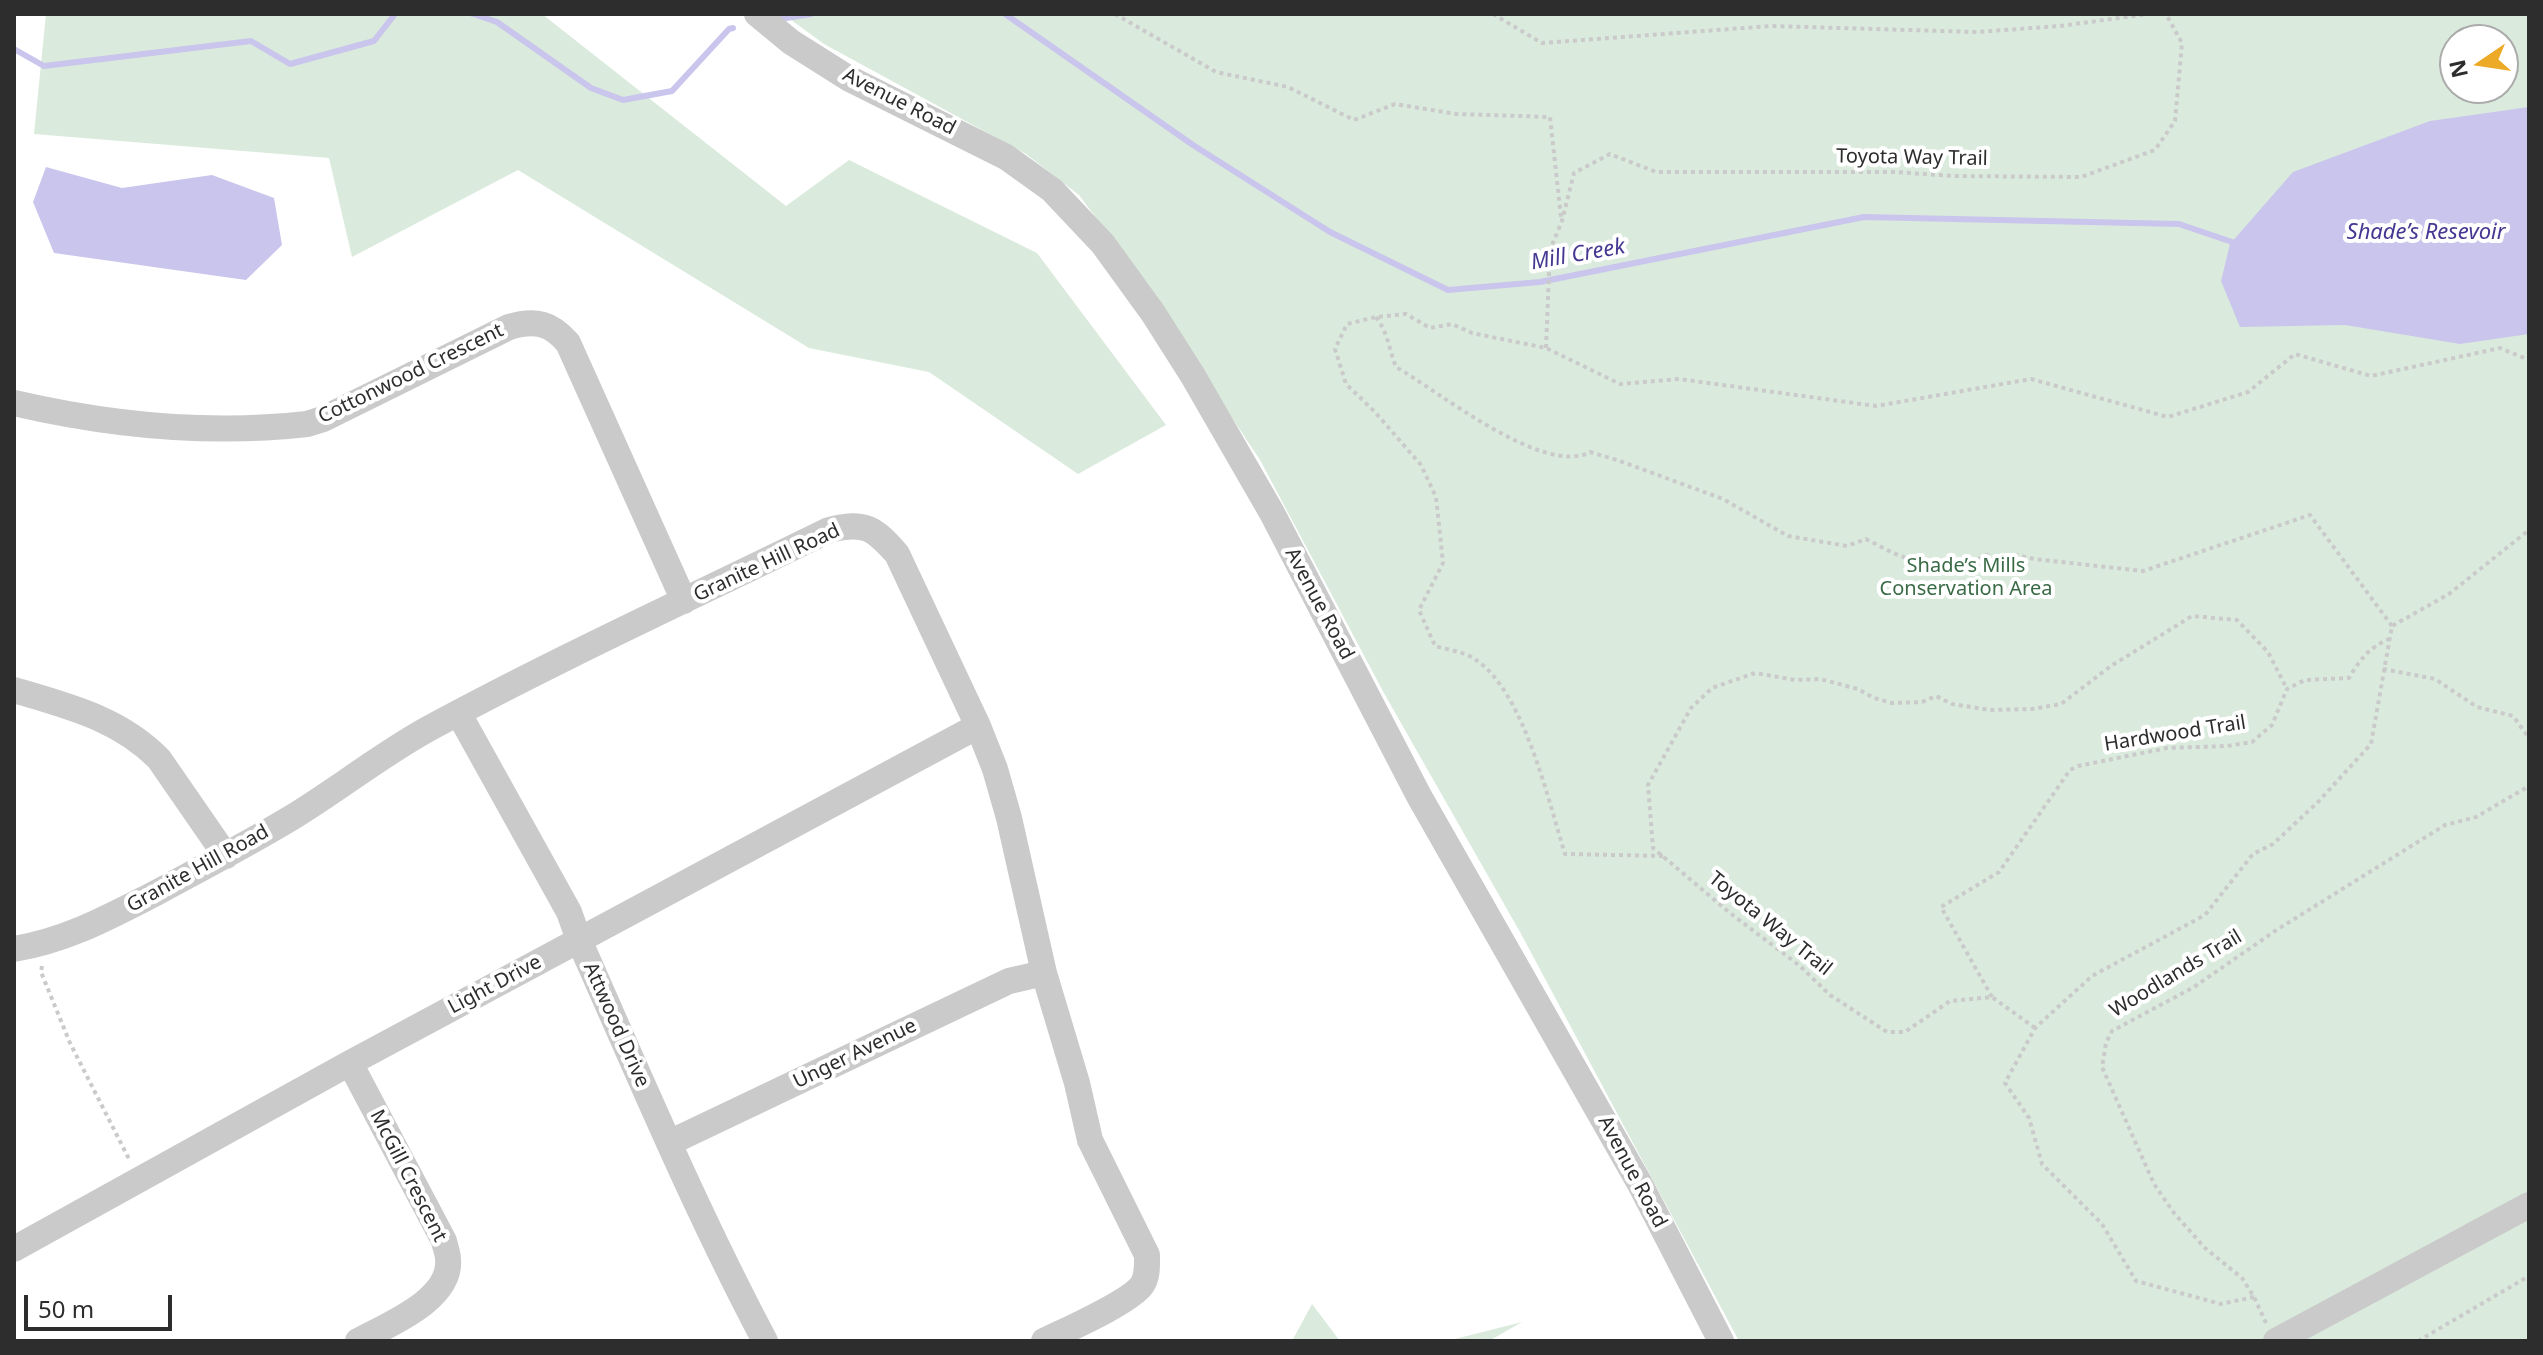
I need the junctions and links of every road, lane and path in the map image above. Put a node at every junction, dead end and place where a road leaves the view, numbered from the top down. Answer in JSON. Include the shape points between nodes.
{"nodes":[{"id":1,"x":757,"y":14,"type":"edge"},
{"id":2,"x":1115,"y":14,"type":"edge"},
{"id":3,"x":1493,"y":14,"type":"edge"},
{"id":4,"x":2148,"y":14,"type":"edge"},
{"id":5,"x":2166,"y":14,"type":"edge"},
{"id":6,"x":1562,"y":221,"type":"junction"},
{"id":7,"x":1376,"y":317,"type":"junction"},
{"id":8,"x":1546,"y":348,"type":"junction"},
{"id":9,"x":2529,"y":360,"type":"edge"},
{"id":10,"x":14,"y":403,"type":"edge"},
{"id":11,"x":2529,"y":530,"type":"edge"},
{"id":12,"x":684,"y":601,"type":"junction"},
{"id":13,"x":2392,"y":626,"type":"junction"},
{"id":14,"x":2390,"y":638,"type":"junction"},
{"id":15,"x":2383,"y":669,"type":"junction"},
{"id":16,"x":2287,"y":689,"type":"junction"},
{"id":17,"x":14,"y":690,"type":"edge"},
{"id":18,"x":459,"y":714,"type":"junction"},
{"id":19,"x":978,"y":726,"type":"junction"},
{"id":20,"x":2529,"y":738,"type":"edge"},
{"id":21,"x":2529,"y":786,"type":"edge"},
{"id":22,"x":226,"y":856,"type":"junction"},
{"id":23,"x":1663,"y":856,"type":"junction"},
{"id":24,"x":579,"y":940,"type":"junction"},
{"id":25,"x":44,"y":944,"type":"junction"},
{"id":26,"x":14,"y":949,"type":"edge"},
{"id":27,"x":1044,"y":973,"type":"junction"},
{"id":28,"x":1992,"y":997,"type":"junction"},
{"id":29,"x":2035,"y":1028,"type":"junction"},
{"id":30,"x":350,"y":1063,"type":"junction"},
{"id":31,"x":669,"y":1143,"type":"junction"},
{"id":32,"x":139,"y":1180,"type":"junction"},
{"id":33,"x":2529,"y":1205,"type":"edge"},
{"id":34,"x":14,"y":1249,"type":"edge"},
{"id":35,"x":2529,"y":1276,"type":"edge"},
{"id":36,"x":2254,"y":1297,"type":"junction"},
{"id":37,"x":2272,"y":1336,"type":"edge"},
{"id":38,"x":358,"y":1341,"type":"edge"},
{"id":39,"x":765,"y":1341,"type":"edge"},
{"id":40,"x":1044,"y":1341,"type":"edge"},
{"id":41,"x":1721,"y":1341,"type":"edge"},
{"id":42,"x":2418,"y":1341,"type":"edge"}],
"edges":[{"from":1,"to":41,"type":"street","name":"Avenue Road","via":[[848,78],[1006,157],[1052,190],[1103,244],[1193,376],[1272,513],[1419,796],[1640,1184]]},
{"from":2,"to":6,"type":"path","name":"Toyota Way Trail","via":[[1216,72],[1288,87],[1354,120],[1395,104],[1456,114],[1550,117]]},
{"from":3,"to":4,"type":"path","via":[[1542,43],[1771,26],[1977,32]]},
{"from":5,"to":6,"type":"path","name":"Toyota Way Trail","via":[[2182,43],[2175,121],[2155,150],[2081,177],[1656,172],[1610,154],[1574,173]]},
{"from":6,"to":8,"type":"path","name":"Toyota Way Trail","via":[[1550,250]]},
{"from":7,"to":8,"type":"path","via":[[1406,314],[1430,328],[1452,324]]},
{"from":7,"to":13,"type":"path","via":[[1387,332],[1396,367],[1514,440],[1550,455],[1581,457],[1590,452],[1617,460],[1723,499],[1788,536],[1847,546],[1866,539],[1920,563],[1962,567],[1987,555],[2006,562],[2017,555],[2143,571],[2310,515]]},
{"from":7,"to":23,"type":"path","via":[[1347,324],[1335,349],[1346,384],[1421,465],[1436,497],[1443,563],[1419,610],[1435,646],[1475,658],[1502,684],[1525,728],[1565,854]]},
{"from":8,"to":9,"type":"path","via":[[1620,384],[1679,379],[1876,406],[2031,379],[2168,417],[2248,392],[2295,354],[2371,376],[2500,348]]},
{"from":10,"to":12,"type":"street","name":"Cottonwood Crescent","via":[[171,427],[307,424],[509,327],[541,322],[568,343]]},
{"from":11,"to":13,"type":"path","via":[[2449,594]]},
{"from":12,"to":18,"type":"street","name":"Granite Hill Road"},
{"from":12,"to":19,"type":"street","name":"Granite Hill Road","via":[[829,530],[849,525],[876,531],[897,554]]},
{"from":13,"to":14,"type":"path"},
{"from":14,"to":15,"type":"path"},
{"from":14,"to":16,"type":"path","via":[[2362,656],[2349,678],[2305,680]]},
{"from":15,"to":20,"type":"path","via":[[2435,679],[2477,707],[2513,716]]},
{"from":15,"to":29,"type":"path","via":[[2371,744],[2318,802],[2273,844],[2253,854],[2205,915],[2092,976]]},
{"from":16,"to":23,"type":"path","via":[[2268,652],[2237,620],[2192,616],[2061,704],[2032,709],[1990,710],[1936,696],[1892,703],[1820,679],[1755,673],[1712,688],[1691,708],[1648,785],[1653,848]]},
{"from":16,"to":28,"type":"path","name":"Hardwood Trail","via":[[2272,725],[2252,742],[2167,748],[2070,770],[1999,872],[1941,907]]},
{"from":17,"to":22,"type":"street","via":[[82,710],[147,747]]},
{"from":18,"to":22,"type":"street","name":"Granite Hill Road"},
{"from":18,"to":24,"type":"street","name":"Attwood Drive","via":[[569,912]]},
{"from":19,"to":24,"type":"street","name":"Light Drive"},
{"from":19,"to":27,"type":"street","name":"Granite Hill Road","via":[[1009,818]]},
{"from":21,"to":36,"type":"path","name":"Woodlands Trail","via":[[2476,817],[2445,825],[2194,987],[2112,1031],[2102,1067],[2154,1184]]},
{"from":22,"to":25,"type":"street","name":"Granite Hill Road","via":[[85,929]]},
{"from":23,"to":28,"type":"path","name":"Toyota Way Trail","via":[[1830,995],[1887,1032],[1905,1032],[1950,1001]]},
{"from":24,"to":30,"type":"street","name":"Light Drive"},
{"from":24,"to":31,"type":"street","name":"Attwood Drive"},
{"from":25,"to":26,"type":"street","name":"Granite Hill Road"},
{"from":25,"to":32,"type":"path","via":[[41,972],[70,1043]]},
{"from":27,"to":31,"type":"street","name":"Unger Avenue","via":[[1009,981]]},
{"from":27,"to":40,"type":"street","name":"Granite Hill Road","via":[[1090,1140],[1147,1255],[1142,1286],[1129,1297]]},
{"from":28,"to":29,"type":"path"},
{"from":29,"to":36,"type":"path","via":[[2005,1083],[2029,1118],[2042,1164],[2102,1224],[2136,1281],[2221,1304]]},
{"from":30,"to":32,"type":"street","name":"Light Drive"},
{"from":30,"to":38,"type":"street","name":"McGill Crescent","via":[[444,1241],[449,1262],[442,1287],[421,1306]]},
{"from":31,"to":39,"type":"street","name":"Attwood Drive"},
{"from":32,"to":34,"type":"street","name":"Light Drive"},
{"from":33,"to":37,"type":"street"},
{"from":35,"to":42,"type":"path"},
{"from":36,"to":37,"type":"path","name":"Woodlands Trail"}]}
